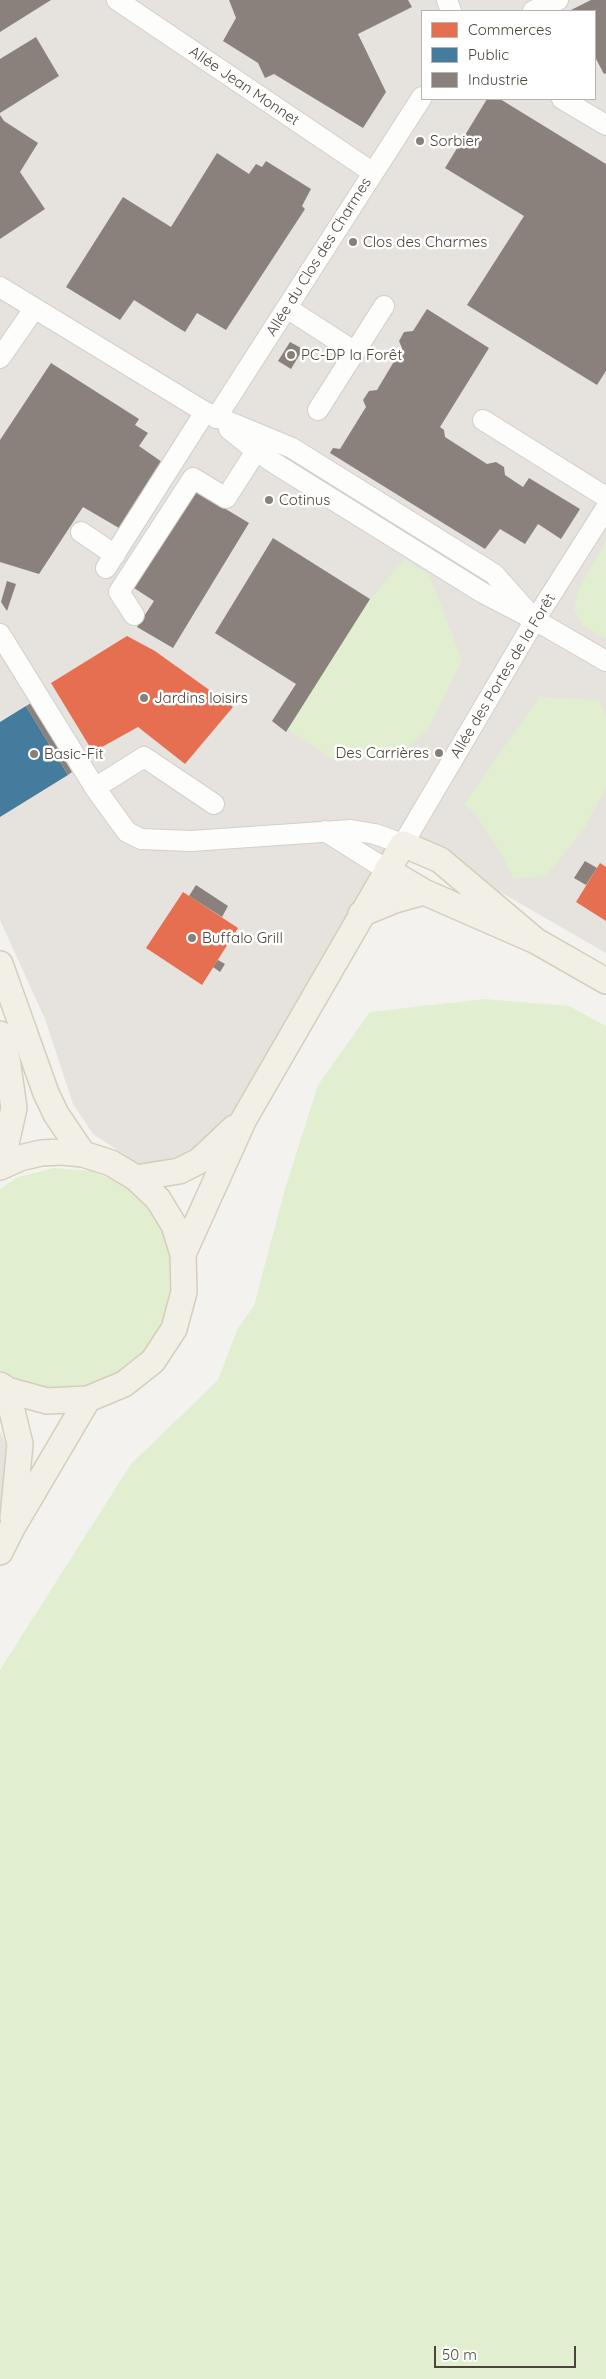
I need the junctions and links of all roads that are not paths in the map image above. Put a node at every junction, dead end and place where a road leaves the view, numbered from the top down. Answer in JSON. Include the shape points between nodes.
{"nodes":[{"id":1,"x":117,"y":0,"type":"edge"},
{"id":2,"x":558,"y":0,"type":"edge"},
{"id":3,"x":535,"y":10,"type":"edge"},
{"id":4,"x":421,"y":98,"type":"edge"},
{"id":5,"x":564,"y":100,"type":"edge"},
{"id":6,"x":606,"y":125,"type":"edge"},
{"id":7,"x":372,"y":172,"type":"junction"},
{"id":8,"x":0,"y":287,"type":"edge"},
{"id":9,"x":384,"y":306,"type":"dead end"},
{"id":10,"x":287,"y":308,"type":"junction"},
{"id":11,"x":34,"y":309,"type":"junction"},
{"id":12,"x":355,"y":352,"type":"junction"},
{"id":13,"x":0,"y":358,"type":"edge"},
{"id":14,"x":318,"y":410,"type":"dead end"},
{"id":15,"x":210,"y":415,"type":"junction"},
{"id":16,"x":483,"y":420,"type":"dead end"},
{"id":17,"x":256,"y":451,"type":"junction"},
{"id":18,"x":606,"y":497,"type":"edge"},
{"id":19,"x":606,"y":508,"type":"edge"},
{"id":20,"x":81,"y":532,"type":"dead end"},
{"id":21,"x":134,"y":615,"type":"dead end"},
{"id":22,"x":535,"y":620,"type":"junction"},
{"id":23,"x":0,"y":634,"type":"edge"},
{"id":24,"x":606,"y":661,"type":"edge"},
{"id":25,"x":95,"y":788,"type":"junction"},
{"id":26,"x":214,"y":804,"type":"dead end"},
{"id":27,"x":325,"y":831,"type":"junction"},
{"id":28,"x":403,"y":844,"type":"junction"},
{"id":29,"x":387,"y":870,"type":"junction"},
{"id":30,"x":424,"y":892,"type":"junction"},
{"id":31,"x":361,"y":914,"type":"junction"},
{"id":32,"x":536,"y":941,"type":"junction"},
{"id":33,"x":0,"y":964,"type":"edge"},
{"id":34,"x":606,"y":981,"type":"edge"},
{"id":35,"x":0,"y":1034,"type":"edge"},
{"id":36,"x":244,"y":1119,"type":"junction"},
{"id":37,"x":83,"y":1154,"type":"junction"},
{"id":38,"x":0,"y":1167,"type":"edge"},
{"id":39,"x":136,"y":1178,"type":"junction"},
{"id":40,"x":183,"y":1254,"type":"junction"},
{"id":41,"x":4,"y":1388,"type":"edge"},
{"id":42,"x":88,"y":1399,"type":"junction"},
{"id":43,"x":12,"y":1528,"type":"junction"},
{"id":44,"x":0,"y":1552,"type":"edge"}],
"edges":[{"from":1,"to":7,"type":"street","name":"Allée Jean Monnet"},
{"from":2,"to":3,"type":"street"},
{"from":4,"to":7,"type":"street","name":"Allée du Clos des Charmes"},
{"from":5,"to":6,"type":"street"},
{"from":7,"to":10,"type":"street","name":"Allée du Clos des Charmes"},
{"from":8,"to":11,"type":"street"},
{"from":9,"to":12,"type":"street"},
{"from":10,"to":12,"type":"street"},
{"from":10,"to":15,"type":"street","name":"Allée du Clos des Charmes"},
{"from":11,"to":13,"type":"street"},
{"from":11,"to":15,"type":"street"},
{"from":12,"to":14,"type":"street"},
{"from":15,"to":17,"type":"street"},
{"from":15,"to":20,"type":"street","name":"Allée du Clos des Charmes","via":[[110,561]]},
{"from":15,"to":22,"type":"street","via":[[292,448],[494,574]]},
{"from":16,"to":18,"type":"street"},
{"from":17,"to":21,"type":"street","via":[[226,498],[193,478],[119,592]]},
{"from":17,"to":22,"type":"street","via":[[482,593]]},
{"from":19,"to":22,"type":"street","name":"Allée des Portes de la Forêt"},
{"from":22,"to":24,"type":"street"},
{"from":22,"to":28,"type":"street","name":"Allée des Portes de la Forêt"},
{"from":23,"to":25,"type":"street"},
{"from":25,"to":26,"type":"street","via":[[144,757]]},
{"from":25,"to":27,"type":"street","via":[[118,823],[141,839],[191,841]]},
{"from":27,"to":28,"type":"street","via":[[351,830],[375,834]]},
{"from":27,"to":29,"type":"street"},
{"from":28,"to":29,"type":"main road"},
{"from":28,"to":32,"type":"main road","via":[[440,860]]},
{"from":29,"to":30,"type":"main road"},
{"from":29,"to":31,"type":"main road"},
{"from":30,"to":31,"type":"main road"},
{"from":30,"to":32,"type":"main road"},
{"from":31,"to":36,"type":"main road"},
{"from":32,"to":34,"type":"main road"},
{"from":33,"to":37,"type":"main road","via":[[46,1093]]},
{"from":35,"to":38,"type":"main road","via":[[14,1108]]},
{"from":36,"to":39,"type":"main road","via":[[199,1161],[179,1171]]},
{"from":36,"to":40,"type":"main road"},
{"from":37,"to":38,"type":"main road","via":[[41,1153]]},
{"from":37,"to":39,"type":"main road","via":[[111,1163]]},
{"from":39,"to":40,"type":"main road","via":[[158,1199],[174,1225]]},
{"from":40,"to":42,"type":"main road","via":[[184,1292],[174,1329],[153,1361],[124,1384]]},
{"from":41,"to":42,"type":"main road","via":[[47,1401]]},
{"from":41,"to":43,"type":"main road","via":[[20,1444]]},
{"from":42,"to":43,"type":"main road"},
{"from":43,"to":44,"type":"main road"}]}
